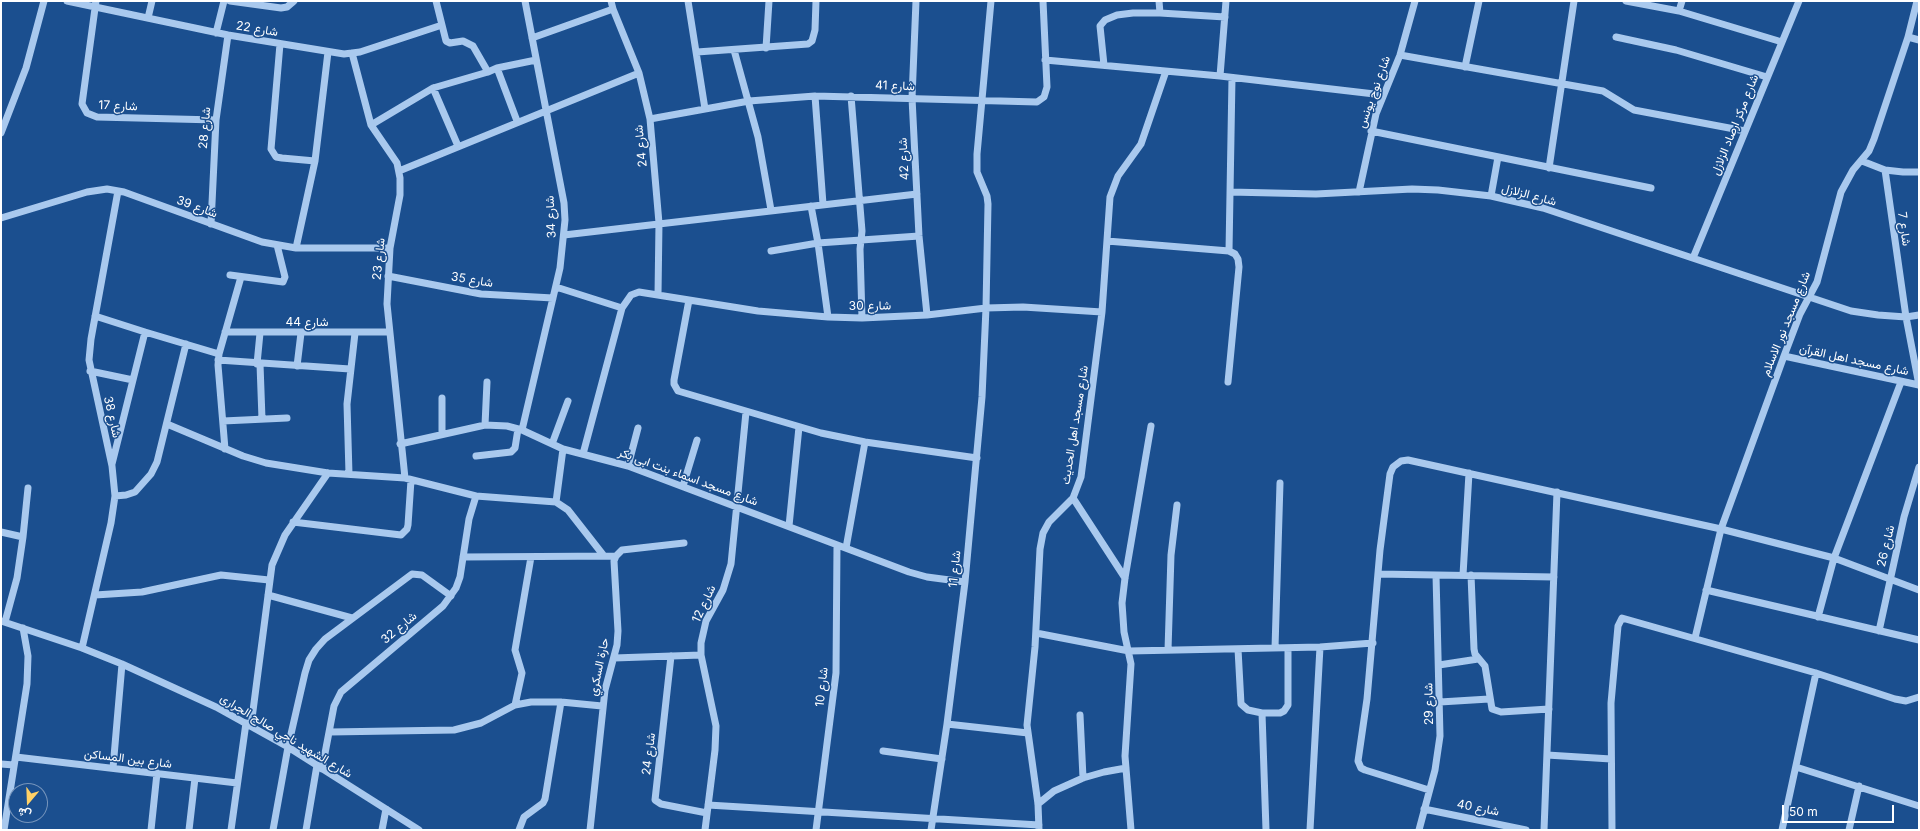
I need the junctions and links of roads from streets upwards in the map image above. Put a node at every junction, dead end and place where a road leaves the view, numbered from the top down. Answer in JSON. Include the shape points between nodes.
{"nodes":[{"id":1,"x":44,"y":1,"type":"edge"},
{"id":2,"x":67,"y":1,"type":"edge"},
{"id":3,"x":152,"y":1,"type":"edge"},
{"id":4,"x":224,"y":1,"type":"edge"},
{"id":5,"x":230,"y":1,"type":"edge"},
{"id":6,"x":294,"y":1,"type":"edge"},
{"id":7,"x":436,"y":1,"type":"edge"},
{"id":8,"x":525,"y":1,"type":"edge"},
{"id":9,"x":612,"y":1,"type":"edge"},
{"id":10,"x":688,"y":1,"type":"edge"},
{"id":11,"x":769,"y":1,"type":"edge"},
{"id":12,"x":816,"y":1,"type":"edge"},
{"id":13,"x":916,"y":1,"type":"edge"},
{"id":14,"x":991,"y":1,"type":"edge"},
{"id":15,"x":1043,"y":1,"type":"edge"},
{"id":16,"x":1159,"y":1,"type":"edge"},
{"id":17,"x":1226,"y":1,"type":"edge"},
{"id":18,"x":1415,"y":1,"type":"edge"},
{"id":19,"x":1479,"y":1,"type":"edge"},
{"id":20,"x":1574,"y":1,"type":"edge"},
{"id":21,"x":1626,"y":1,"type":"edge"},
{"id":22,"x":1682,"y":1,"type":"edge"},
{"id":23,"x":1799,"y":1,"type":"edge"},
{"id":24,"x":1917,"y":1,"type":"edge"},
{"id":25,"x":95,"y":4,"type":"edge"},
{"id":26,"x":613,"y":10,"type":"junction"},
{"id":27,"x":1679,"y":11,"type":"junction"},
{"id":28,"x":1160,"y":13,"type":"junction"},
{"id":29,"x":1225,"y":17,"type":"junction"},
{"id":30,"x":148,"y":18,"type":"junction"},
{"id":31,"x":442,"y":24,"type":"junction"},
{"id":32,"x":216,"y":33,"type":"junction"},
{"id":33,"x":228,"y":35,"type":"junction"},
{"id":34,"x":1616,"y":37,"type":"dead end"},
{"id":35,"x":1908,"y":37,"type":"junction"},
{"id":36,"x":532,"y":38,"type":"junction"},
{"id":37,"x":1919,"y":40,"type":"edge"},
{"id":38,"x":1782,"y":42,"type":"junction"},
{"id":39,"x":280,"y":44,"type":"junction"},
{"id":40,"x":766,"y":48,"type":"junction"},
{"id":41,"x":734,"y":50,"type":"junction"},
{"id":42,"x":328,"y":52,"type":"junction"},
{"id":43,"x":697,"y":52,"type":"junction"},
{"id":44,"x":352,"y":53,"type":"junction"},
{"id":45,"x":1400,"y":55,"type":"junction"},
{"id":46,"x":536,"y":60,"type":"junction"},
{"id":47,"x":1046,"y":60,"type":"junction"},
{"id":48,"x":1104,"y":65,"type":"junction"},
{"id":49,"x":1465,"y":67,"type":"junction"},
{"id":50,"x":497,"y":68,"type":"junction"},
{"id":51,"x":1166,"y":71,"type":"junction"},
{"id":52,"x":488,"y":72,"type":"junction"},
{"id":53,"x":639,"y":73,"type":"junction"},
{"id":54,"x":1220,"y":76,"type":"junction"},
{"id":55,"x":1767,"y":77,"type":"junction"},
{"id":56,"x":1232,"y":78,"type":"junction"},
{"id":57,"x":1562,"y":85,"type":"junction"},
{"id":58,"x":433,"y":88,"type":"junction"},
{"id":59,"x":1382,"y":95,"type":"junction"},
{"id":60,"x":815,"y":96,"type":"junction"},
{"id":61,"x":851,"y":96,"type":"junction"},
{"id":62,"x":912,"y":98,"type":"junction"},
{"id":63,"x":749,"y":101,"type":"junction"},
{"id":64,"x":983,"y":101,"type":"junction"},
{"id":65,"x":705,"y":109,"type":"junction"},
{"id":66,"x":546,"y":110,"type":"junction"},
{"id":67,"x":650,"y":119,"type":"junction"},
{"id":68,"x":216,"y":120,"type":"junction"},
{"id":69,"x":517,"y":122,"type":"junction"},
{"id":70,"x":371,"y":125,"type":"junction"},
{"id":71,"x":1371,"y":131,"type":"junction"},
{"id":72,"x":1745,"y":131,"type":"junction"},
{"id":73,"x":1,"y":133,"type":"edge"},
{"id":74,"x":458,"y":146,"type":"junction"},
{"id":75,"x":1498,"y":157,"type":"junction"},
{"id":76,"x":315,"y":161,"type":"junction"},
{"id":77,"x":1862,"y":161,"type":"junction"},
{"id":78,"x":1549,"y":168,"type":"junction"},
{"id":79,"x":399,"y":170,"type":"junction"},
{"id":80,"x":1885,"y":170,"type":"junction"},
{"id":81,"x":1919,"y":172,"type":"edge"},
{"id":82,"x":1651,"y":188,"type":"dead end"},
{"id":83,"x":118,"y":191,"type":"junction"},
{"id":84,"x":1230,"y":192,"type":"junction"},
{"id":85,"x":1359,"y":192,"type":"junction"},
{"id":86,"x":917,"y":194,"type":"junction"},
{"id":87,"x":1491,"y":196,"type":"junction"},
{"id":88,"x":860,"y":200,"type":"junction"},
{"id":89,"x":823,"y":204,"type":"junction"},
{"id":90,"x":811,"y":206,"type":"junction"},
{"id":91,"x":771,"y":210,"type":"junction"},
{"id":92,"x":1,"y":218,"type":"edge"},
{"id":93,"x":659,"y":223,"type":"junction"},
{"id":94,"x":211,"y":224,"type":"junction"},
{"id":95,"x":564,"y":235,"type":"junction"},
{"id":96,"x":919,"y":236,"type":"junction"},
{"id":97,"x":861,"y":239,"type":"junction"},
{"id":98,"x":1107,"y":241,"type":"junction"},
{"id":99,"x":818,"y":243,"type":"junction"},
{"id":100,"x":277,"y":245,"type":"junction"},
{"id":101,"x":296,"y":248,"type":"junction"},
{"id":102,"x":390,"y":248,"type":"junction"},
{"id":103,"x":771,"y":250,"type":"dead end"},
{"id":104,"x":1229,"y":251,"type":"junction"},
{"id":105,"x":1693,"y":258,"type":"junction"},
{"id":106,"x":230,"y":275,"type":"dead end"},
{"id":107,"x":388,"y":276,"type":"junction"},
{"id":108,"x":241,"y":277,"type":"junction"},
{"id":109,"x":556,"y":287,"type":"junction"},
{"id":110,"x":658,"y":295,"type":"junction"},
{"id":111,"x":1810,"y":297,"type":"junction"},
{"id":112,"x":553,"y":298,"type":"junction"},
{"id":113,"x":689,"y":300,"type":"junction"},
{"id":114,"x":622,"y":308,"type":"junction"},
{"id":115,"x":986,"y":308,"type":"junction"},
{"id":116,"x":1102,"y":312,"type":"junction"},
{"id":117,"x":927,"y":315,"type":"junction"},
{"id":118,"x":1919,"y":315,"type":"edge"},
{"id":119,"x":95,"y":316,"type":"junction"},
{"id":120,"x":828,"y":317,"type":"junction"},
{"id":121,"x":1906,"y":317,"type":"junction"},
{"id":122,"x":862,"y":318,"type":"junction"},
{"id":123,"x":145,"y":332,"type":"junction"},
{"id":124,"x":225,"y":332,"type":"junction"},
{"id":125,"x":388,"y":332,"type":"junction"},
{"id":126,"x":260,"y":333,"type":"junction"},
{"id":127,"x":301,"y":333,"type":"junction"},
{"id":128,"x":355,"y":333,"type":"junction"},
{"id":129,"x":186,"y":344,"type":"junction"},
{"id":130,"x":1784,"y":356,"type":"junction"},
{"id":131,"x":218,"y":357,"type":"junction"},
{"id":132,"x":259,"y":364,"type":"junction"},
{"id":133,"x":297,"y":366,"type":"junction"},
{"id":134,"x":350,"y":369,"type":"junction"},
{"id":135,"x":90,"y":371,"type":"junction"},
{"id":136,"x":133,"y":380,"type":"junction"},
{"id":137,"x":487,"y":382,"type":"dead end"},
{"id":138,"x":1228,"y":382,"type":"dead end"},
{"id":139,"x":1902,"y":382,"type":"junction"},
{"id":140,"x":1919,"y":385,"type":"edge"},
{"id":141,"x":442,"y":398,"type":"dead end"},
{"id":142,"x":568,"y":401,"type":"dead end"},
{"id":143,"x":746,"y":412,"type":"junction"},
{"id":144,"x":286,"y":418,"type":"dead end"},
{"id":145,"x":262,"y":419,"type":"junction"},
{"id":146,"x":223,"y":421,"type":"junction"},
{"id":147,"x":167,"y":424,"type":"junction"},
{"id":148,"x":485,"y":425,"type":"junction"},
{"id":149,"x":1151,"y":426,"type":"dead end"},
{"id":150,"x":799,"y":427,"type":"junction"},
{"id":151,"x":638,"y":428,"type":"dead end"},
{"id":152,"x":520,"y":429,"type":"junction"},
{"id":153,"x":442,"y":434,"type":"junction"},
{"id":154,"x":697,"y":440,"type":"dead end"},
{"id":155,"x":865,"y":442,"type":"junction"},
{"id":156,"x":400,"y":444,"type":"junction"},
{"id":157,"x":552,"y":444,"type":"junction"},
{"id":158,"x":225,"y":449,"type":"junction"},
{"id":159,"x":564,"y":449,"type":"junction"},
{"id":160,"x":583,"y":454,"type":"junction"},
{"id":161,"x":476,"y":456,"type":"dead end"},
{"id":162,"x":977,"y":458,"type":"junction"},
{"id":163,"x":112,"y":466,"type":"junction"},
{"id":164,"x":628,"y":466,"type":"junction"},
{"id":165,"x":1919,"y":467,"type":"edge"},
{"id":166,"x":1470,"y":473,"type":"junction"},
{"id":167,"x":328,"y":474,"type":"junction"},
{"id":168,"x":349,"y":474,"type":"junction"},
{"id":169,"x":408,"y":479,"type":"junction"},
{"id":170,"x":1280,"y":484,"type":"dead end"},
{"id":171,"x":683,"y":486,"type":"junction"},
{"id":172,"x":28,"y":488,"type":"dead end"},
{"id":173,"x":1557,"y":492,"type":"junction"},
{"id":174,"x":115,"y":496,"type":"junction"},
{"id":175,"x":476,"y":496,"type":"junction"},
{"id":176,"x":1073,"y":498,"type":"junction"},
{"id":177,"x":556,"y":502,"type":"junction"},
{"id":178,"x":1178,"y":505,"type":"dead end"},
{"id":179,"x":737,"y":506,"type":"junction"},
{"id":180,"x":293,"y":522,"type":"junction"},
{"id":181,"x":789,"y":526,"type":"junction"},
{"id":182,"x":1721,"y":528,"type":"junction"},
{"id":183,"x":1,"y":532,"type":"edge"},
{"id":184,"x":23,"y":537,"type":"junction"},
{"id":185,"x":684,"y":542,"type":"dead end"},
{"id":186,"x":838,"y":545,"type":"junction"},
{"id":187,"x":846,"y":548,"type":"junction"},
{"id":188,"x":604,"y":556,"type":"junction"},
{"id":189,"x":616,"y":556,"type":"junction"},
{"id":190,"x":463,"y":557,"type":"junction"},
{"id":191,"x":531,"y":557,"type":"junction"},
{"id":192,"x":1834,"y":558,"type":"junction"},
{"id":193,"x":1378,"y":574,"type":"junction"},
{"id":194,"x":1436,"y":575,"type":"junction"},
{"id":195,"x":1462,"y":575,"type":"junction"},
{"id":196,"x":1471,"y":575,"type":"junction"},
{"id":197,"x":1554,"y":577,"type":"junction"},
{"id":198,"x":1125,"y":578,"type":"junction"},
{"id":199,"x":1890,"y":579,"type":"junction"},
{"id":200,"x":269,"y":580,"type":"junction"},
{"id":201,"x":965,"y":582,"type":"junction"},
{"id":202,"x":1706,"y":590,"type":"junction"},
{"id":203,"x":1919,"y":590,"type":"edge"},
{"id":204,"x":95,"y":595,"type":"junction"},
{"id":205,"x":268,"y":595,"type":"junction"},
{"id":206,"x":451,"y":596,"type":"junction"},
{"id":207,"x":1818,"y":617,"type":"junction"},
{"id":208,"x":352,"y":618,"type":"junction"},
{"id":209,"x":3,"y":622,"type":"edge"},
{"id":210,"x":23,"y":628,"type":"junction"},
{"id":211,"x":1878,"y":631,"type":"junction"},
{"id":212,"x":1036,"y":633,"type":"junction"},
{"id":213,"x":1695,"y":638,"type":"junction"},
{"id":214,"x":1919,"y":640,"type":"edge"},
{"id":215,"x":1373,"y":643,"type":"junction"},
{"id":216,"x":1320,"y":647,"type":"junction"},
{"id":217,"x":82,"y":648,"type":"junction"},
{"id":218,"x":1275,"y":648,"type":"junction"},
{"id":219,"x":1288,"y":648,"type":"junction"},
{"id":220,"x":1238,"y":649,"type":"junction"},
{"id":221,"x":1168,"y":650,"type":"junction"},
{"id":222,"x":1129,"y":651,"type":"junction"},
{"id":223,"x":701,"y":655,"type":"junction"},
{"id":224,"x":671,"y":656,"type":"junction"},
{"id":225,"x":614,"y":658,"type":"junction"},
{"id":226,"x":1478,"y":659,"type":"junction"},
{"id":227,"x":122,"y":664,"type":"junction"},
{"id":228,"x":1439,"y":665,"type":"junction"},
{"id":229,"x":1816,"y":673,"type":"junction"},
{"id":230,"x":1919,"y":697,"type":"edge"},
{"id":231,"x":1489,"y":699,"type":"junction"},
{"id":232,"x":561,"y":702,"type":"junction"},
{"id":233,"x":1440,"y":702,"type":"junction"},
{"id":234,"x":515,"y":705,"type":"junction"},
{"id":235,"x":602,"y":706,"type":"junction"},
{"id":236,"x":1549,"y":709,"type":"junction"},
{"id":237,"x":1262,"y":713,"type":"junction"},
{"id":238,"x":1080,"y":715,"type":"dead end"},
{"id":239,"x":248,"y":724,"type":"junction"},
{"id":240,"x":947,"y":724,"type":"junction"},
{"id":241,"x":330,"y":732,"type":"junction"},
{"id":242,"x":1028,"y":733,"type":"junction"},
{"id":243,"x":288,"y":747,"type":"junction"},
{"id":244,"x":883,"y":751,"type":"dead end"},
{"id":245,"x":1547,"y":755,"type":"junction"},
{"id":246,"x":16,"y":757,"type":"junction"},
{"id":247,"x":942,"y":759,"type":"junction"},
{"id":248,"x":1611,"y":759,"type":"junction"},
{"id":249,"x":1,"y":764,"type":"edge"},
{"id":250,"x":14,"y":765,"type":"junction"},
{"id":251,"x":320,"y":767,"type":"junction"},
{"id":252,"x":1796,"y":767,"type":"junction"},
{"id":253,"x":113,"y":768,"type":"junction"},
{"id":254,"x":1126,"y":768,"type":"junction"},
{"id":255,"x":157,"y":773,"type":"junction"},
{"id":256,"x":196,"y":778,"type":"junction"},
{"id":257,"x":1083,"y":778,"type":"junction"},
{"id":258,"x":237,"y":783,"type":"junction"},
{"id":259,"x":1860,"y":786,"type":"junction"},
{"id":260,"x":1430,"y":790,"type":"junction"},
{"id":261,"x":1038,"y":804,"type":"junction"},
{"id":262,"x":1919,"y":806,"type":"edge"},
{"id":263,"x":1424,"y":808,"type":"junction"},
{"id":264,"x":386,"y":809,"type":"junction"},
{"id":265,"x":707,"y":809,"type":"junction"},
{"id":266,"x":818,"y":812,"type":"junction"},
{"id":267,"x":932,"y":819,"type":"junction"},
{"id":268,"x":3,"y":820,"type":"edge"},
{"id":269,"x":1039,"y":828,"type":"edge"},
{"id":270,"x":4,"y":830,"type":"edge"},
{"id":271,"x":151,"y":830,"type":"edge"},
{"id":272,"x":189,"y":830,"type":"edge"},
{"id":273,"x":231,"y":830,"type":"edge"},
{"id":274,"x":273,"y":830,"type":"edge"},
{"id":275,"x":306,"y":830,"type":"edge"},
{"id":276,"x":382,"y":830,"type":"edge"},
{"id":277,"x":419,"y":830,"type":"edge"},
{"id":278,"x":519,"y":830,"type":"edge"},
{"id":279,"x":590,"y":830,"type":"edge"},
{"id":280,"x":705,"y":830,"type":"edge"},
{"id":281,"x":816,"y":830,"type":"edge"},
{"id":282,"x":931,"y":830,"type":"edge"},
{"id":283,"x":1131,"y":830,"type":"edge"},
{"id":284,"x":1266,"y":830,"type":"edge"},
{"id":285,"x":1310,"y":830,"type":"edge"},
{"id":286,"x":1419,"y":830,"type":"edge"},
{"id":287,"x":1526,"y":830,"type":"edge"},
{"id":288,"x":1544,"y":830,"type":"edge"},
{"id":289,"x":1612,"y":830,"type":"edge"},
{"id":290,"x":1782,"y":830,"type":"edge"},
{"id":291,"x":1849,"y":830,"type":"edge"}],
"edges":[{"from":1,"to":73,"type":"street","via":[[26,68]]},
{"from":2,"to":25,"type":"street","name":"شارع 22"},
{"from":3,"to":30,"type":"street"},
{"from":4,"to":32,"type":"street"},
{"from":5,"to":6,"type":"street","via":[[281,8]]},
{"from":7,"to":31,"type":"street"},
{"from":8,"to":36,"type":"street","name":"شارع 34"},
{"from":9,"to":26,"type":"street","name":"شارع 24"},
{"from":10,"to":43,"type":"street"},
{"from":11,"to":40,"type":"street"},
{"from":12,"to":40,"type":"street","via":[[812,41],[808,44]]},
{"from":13,"to":62,"type":"street","name":"شارع 42"},
{"from":14,"to":64,"type":"street","name":"شارع 11"},
{"from":15,"to":47,"type":"street","name":"شارع 41"},
{"from":16,"to":28,"type":"street"},
{"from":17,"to":29,"type":"street"},
{"from":18,"to":45,"type":"street","name":"شارع نوح يونس"},
{"from":19,"to":49,"type":"street"},
{"from":20,"to":57,"type":"street"},
{"from":21,"to":27,"type":"street"},
{"from":22,"to":27,"type":"street"},
{"from":23,"to":38,"type":"street","name":"شارع مركز ارصاد الزلازل"},
{"from":24,"to":35,"type":"street","name":"شارع مسجد نور الاسلام"},
{"from":25,"to":30,"type":"street","name":"شارع 22"},
{"from":25,"to":68,"type":"street","name":"شارع 17","via":[[82,104],[87,113],[97,117]]},
{"from":26,"to":36,"type":"street"},
{"from":26,"to":53,"type":"street","name":"شارع 24"},
{"from":27,"to":38,"type":"street"},
{"from":28,"to":29,"type":"street"},
{"from":28,"to":48,"type":"street","via":[[1117,15],[1101,23]]},
{"from":29,"to":54,"type":"street"},
{"from":30,"to":32,"type":"street","name":"شارع 22"},
{"from":31,"to":44,"type":"street","name":"شارع 22"},
{"from":31,"to":52,"type":"street","via":[[446,41],[463,41],[473,46]]},
{"from":32,"to":33,"type":"street","name":"شارع 22"},
{"from":33,"to":39,"type":"street","name":"شارع 22"},
{"from":33,"to":68,"type":"street","name":"شارع 28"},
{"from":34,"to":55,"type":"street","via":[[1682,52]]},
{"from":35,"to":37,"type":"street"},
{"from":35,"to":77,"type":"street","name":"شارع مسجد نور الاسلام","via":[[1874,139]]},
{"from":36,"to":46,"type":"street","name":"شارع 34"},
{"from":38,"to":55,"type":"street","name":"شارع مركز ارصاد الزلازل"},
{"from":39,"to":42,"type":"street","name":"شارع 22"},
{"from":39,"to":76,"type":"street","via":[[271,149],[276,157]]},
{"from":40,"to":41,"type":"street"},
{"from":41,"to":43,"type":"street"},
{"from":41,"to":63,"type":"street"},
{"from":42,"to":44,"type":"street","name":"شارع 22"},
{"from":42,"to":76,"type":"street"},
{"from":43,"to":65,"type":"street"},
{"from":44,"to":70,"type":"street","name":"شارع 23"},
{"from":45,"to":49,"type":"street"},
{"from":45,"to":59,"type":"street","name":"شارع نوح يونس"},
{"from":46,"to":50,"type":"street"},
{"from":46,"to":66,"type":"street","name":"شارع 34"},
{"from":47,"to":48,"type":"street"},
{"from":47,"to":64,"type":"street","name":"شارع 41","via":[[1047,87],[1040,100]]},
{"from":48,"to":51,"type":"street"},
{"from":49,"to":57,"type":"street"},
{"from":50,"to":52,"type":"street"},
{"from":50,"to":69,"type":"street"},
{"from":51,"to":54,"type":"street"},
{"from":51,"to":98,"type":"street","name":"شارع مسجد اهل الحديث","via":[[1141,144],[1113,186],[1108,207]]},
{"from":52,"to":58,"type":"street"},
{"from":53,"to":66,"type":"street"},
{"from":53,"to":67,"type":"street","name":"شارع 24"},
{"from":54,"to":56,"type":"street"},
{"from":55,"to":72,"type":"street","name":"شارع مركز ارصاد الزلازل"},
{"from":56,"to":59,"type":"street"},
{"from":56,"to":84,"type":"street"},
{"from":57,"to":72,"type":"street","via":[[1603,91],[1634,110]]},
{"from":57,"to":78,"type":"street"},
{"from":58,"to":70,"type":"street"},
{"from":58,"to":74,"type":"street"},
{"from":59,"to":71,"type":"street","name":"شارع نوح يونس"},
{"from":60,"to":61,"type":"street","name":"شارع 41"},
{"from":60,"to":63,"type":"street","name":"شارع 41"},
{"from":60,"to":89,"type":"street"},
{"from":61,"to":62,"type":"street","name":"شارع 41"},
{"from":61,"to":88,"type":"street"},
{"from":62,"to":64,"type":"street","name":"شارع 41"},
{"from":62,"to":86,"type":"street","name":"شارع 42"},
{"from":63,"to":65,"type":"street","name":"شارع 41"},
{"from":63,"to":91,"type":"street","via":[[763,159]]},
{"from":64,"to":115,"type":"street","name":"شارع 11","via":[[977,172],[988,204]]},
{"from":65,"to":67,"type":"street","name":"شارع 41"},
{"from":66,"to":69,"type":"street"},
{"from":66,"to":95,"type":"street","name":"شارع 34","via":[[564,203]]},
{"from":67,"to":93,"type":"street","name":"شارع 24"},
{"from":68,"to":94,"type":"street","name":"شارع 28"},
{"from":69,"to":74,"type":"street"},
{"from":70,"to":79,"type":"street","name":"شارع 23","via":[[393,156]]},
{"from":71,"to":75,"type":"street"},
{"from":71,"to":85,"type":"street","name":"شارع نوح يونس"},
{"from":72,"to":105,"type":"street","name":"شارع مركز ارصاد الزلازل"},
{"from":74,"to":79,"type":"street"},
{"from":75,"to":78,"type":"street"},
{"from":75,"to":87,"type":"street"},
{"from":76,"to":101,"type":"street"},
{"from":77,"to":80,"type":"street"},
{"from":77,"to":111,"type":"street","name":"شارع مسجد نور الاسلام","via":[[1853,170],[1841,192]]},
{"from":78,"to":82,"type":"street"},
{"from":79,"to":102,"type":"street","name":"شارع 23","via":[[400,191]]},
{"from":80,"to":81,"type":"street"},
{"from":80,"to":121,"type":"street","name":"شارع 7"},
{"from":83,"to":92,"type":"street","name":"شارع 39","via":[[107,189],[87,192]]},
{"from":83,"to":94,"type":"street","name":"شارع 39"},
{"from":83,"to":119,"type":"street","name":"شارع 38"},
{"from":84,"to":85,"type":"street","name":"شارع الزلازل"},
{"from":84,"to":104,"type":"street"},
{"from":85,"to":87,"type":"street","name":"شارع الزلازل","via":[[1438,190]]},
{"from":86,"to":88,"type":"street"},
{"from":86,"to":96,"type":"street","name":"شارع 42"},
{"from":87,"to":105,"type":"street","name":"شارع الزلازل","via":[[1543,208]]},
{"from":88,"to":89,"type":"street"},
{"from":88,"to":97,"type":"street"},
{"from":89,"to":90,"type":"street"},
{"from":90,"to":91,"type":"street"},
{"from":90,"to":99,"type":"street"},
{"from":91,"to":93,"type":"street"},
{"from":93,"to":95,"type":"street"},
{"from":93,"to":110,"type":"street","name":"شارع 24"},
{"from":94,"to":100,"type":"street","name":"شارع 39"},
{"from":95,"to":109,"type":"street","name":"شارع 34"},
{"from":96,"to":97,"type":"street"},
{"from":96,"to":117,"type":"street","name":"شارع 42"},
{"from":97,"to":99,"type":"street"},
{"from":97,"to":122,"type":"street"},
{"from":98,"to":104,"type":"street"},
{"from":98,"to":116,"type":"street","name":"شارع مسجد اهل الحديث"},
{"from":99,"to":103,"type":"street"},
{"from":99,"to":120,"type":"street"},
{"from":100,"to":101,"type":"street","name":"شارع 39"},
{"from":100,"to":108,"type":"street","via":[[285,277],[283,282]]},
{"from":101,"to":102,"type":"street","name":"شارع 39"},
{"from":102,"to":107,"type":"street","name":"شارع 23"},
{"from":104,"to":138,"type":"street","via":[[1235,254],[1239,267]]},
{"from":105,"to":111,"type":"street","name":"شارع الزلازل"},
{"from":106,"to":108,"type":"street"},
{"from":107,"to":112,"type":"street","name":"شارع 35","via":[[481,294]]},
{"from":107,"to":125,"type":"street","name":"شارع 23"},
{"from":108,"to":124,"type":"street"},
{"from":109,"to":112,"type":"street","name":"شارع 34"},
{"from":109,"to":114,"type":"street"},
{"from":110,"to":113,"type":"street","name":"شارع 30"},
{"from":110,"to":114,"type":"street","name":"شارع 30","via":[[639,292],[631,295]]},
{"from":111,"to":121,"type":"street","name":"شارع الزلازل","via":[[1851,310]]},
{"from":111,"to":130,"type":"street","name":"شارع مسجد نور الاسلام","via":[[1800,314]]},
{"from":112,"to":152,"type":"street","name":"شارع 34"},
{"from":113,"to":120,"type":"street","name":"شارع 30","via":[[758,311]]},
{"from":113,"to":143,"type":"street","via":[[674,380],[675,388]]},
{"from":114,"to":160,"type":"street"},
{"from":115,"to":116,"type":"street","name":"شارع 30"},
{"from":115,"to":117,"type":"street","name":"شارع 30"},
{"from":115,"to":162,"type":"street","name":"شارع 11"},
{"from":116,"to":176,"type":"street","name":"شارع مسجد اهل الحديث","via":[[1081,477]]},
{"from":117,"to":122,"type":"street","name":"شارع 30"},
{"from":118,"to":121,"type":"street","name":"شارع الزلازل"},
{"from":119,"to":123,"type":"street"},
{"from":119,"to":135,"type":"street","name":"شارع 38","via":[[89,349]]},
{"from":120,"to":122,"type":"street","name":"شارع 30"},
{"from":121,"to":140,"type":"street","name":"شارع 7"},
{"from":123,"to":129,"type":"street"},
{"from":123,"to":136,"type":"street"},
{"from":124,"to":126,"type":"street","name":"شارع 44"},
{"from":124,"to":131,"type":"street"},
{"from":125,"to":128,"type":"street","name":"شارع 44"},
{"from":125,"to":156,"type":"street","name":"شارع 23"},
{"from":126,"to":127,"type":"street","name":"شارع 44"},
{"from":126,"to":132,"type":"street"},
{"from":127,"to":128,"type":"street","name":"شارع 44"},
{"from":127,"to":133,"type":"street"},
{"from":128,"to":134,"type":"street"},
{"from":129,"to":131,"type":"street"},
{"from":129,"to":147,"type":"street"},
{"from":130,"to":139,"type":"street","name":"شارع مسجد اهل القرآن"},
{"from":130,"to":182,"type":"street","name":"شارع مسجد نور الاسلام"},
{"from":131,"to":132,"type":"street"},
{"from":131,"to":146,"type":"street"},
{"from":132,"to":133,"type":"street"},
{"from":132,"to":145,"type":"street"},
{"from":133,"to":134,"type":"street"},
{"from":134,"to":168,"type":"street","via":[[347,439]]},
{"from":135,"to":136,"type":"street"},
{"from":135,"to":163,"type":"street","name":"شارع 38"},
{"from":136,"to":163,"type":"street"},
{"from":137,"to":148,"type":"street"},
{"from":139,"to":140,"type":"street","name":"شارع مسجد اهل القرآن"},
{"from":139,"to":192,"type":"street"},
{"from":141,"to":153,"type":"street"},
{"from":142,"to":157,"type":"street"},
{"from":143,"to":150,"type":"street"},
{"from":143,"to":179,"type":"street","name":"شارع 12"},
{"from":144,"to":145,"type":"street"},
{"from":145,"to":146,"type":"street"},
{"from":146,"to":158,"type":"street"},
{"from":147,"to":158,"type":"street"},
{"from":147,"to":174,"type":"street","via":[[157,462],[151,474],[135,492]]},
{"from":148,"to":152,"type":"street","name":"شارع مسجد اسماء بنت ابى بكر"},
{"from":148,"to":153,"type":"street","name":"شارع مسجد اسماء بنت ابى بكر"},
{"from":149,"to":198,"type":"street"},
{"from":150,"to":155,"type":"street"},
{"from":150,"to":181,"type":"street"},
{"from":151,"to":164,"type":"street"},
{"from":152,"to":157,"type":"street","name":"شارع مسجد اسماء بنت ابى بكر"},
{"from":152,"to":161,"type":"street","name":"شارع 34","via":[[515,448],[511,452]]},
{"from":153,"to":156,"type":"street","name":"شارع مسجد اسماء بنت ابى بكر"},
{"from":154,"to":171,"type":"street"},
{"from":155,"to":162,"type":"street"},
{"from":155,"to":187,"type":"street"},
{"from":156,"to":169,"type":"street","name":"شارع 23"},
{"from":157,"to":159,"type":"street","name":"شارع مسجد اسماء بنت ابى بكر"},
{"from":158,"to":167,"type":"street","via":[[266,463]]},
{"from":159,"to":160,"type":"street","name":"شارع مسجد اسماء بنت ابى بكر"},
{"from":159,"to":177,"type":"street"},
{"from":160,"to":164,"type":"street","name":"شارع مسجد اسماء بنت ابى بكر"},
{"from":162,"to":201,"type":"street","name":"شارع 11"},
{"from":163,"to":174,"type":"street","name":"شارع 38"},
{"from":164,"to":171,"type":"street","name":"شارع مسجد اسماء بنت ابى بكر"},
{"from":165,"to":199,"type":"street","name":"شارع 26"},
{"from":166,"to":173,"type":"street"},
{"from":166,"to":193,"type":"street","via":[[1408,460],[1396,464],[1390,474]]},
{"from":166,"to":195,"type":"street"},
{"from":167,"to":168,"type":"street"},
{"from":167,"to":180,"type":"street"},
{"from":168,"to":169,"type":"street"},
{"from":169,"to":175,"type":"street"},
{"from":169,"to":180,"type":"street","name":"شارع 23","via":[[408,525],[401,535]]},
{"from":170,"to":218,"type":"street"},
{"from":171,"to":179,"type":"street","name":"شارع مسجد اسماء بنت ابى بكر"},
{"from":172,"to":184,"type":"street"},
{"from":173,"to":182,"type":"street"},
{"from":173,"to":197,"type":"street"},
{"from":174,"to":204,"type":"street","name":"شارع 38"},
{"from":175,"to":177,"type":"street"},
{"from":175,"to":190,"type":"street","name":"شارع 32","via":[[469,519]]},
{"from":176,"to":198,"type":"street"},
{"from":176,"to":212,"type":"street","name":"شارع مسجد اهل الحديث","via":[[1049,522],[1043,533]]},
{"from":177,"to":188,"type":"street","via":[[568,510]]},
{"from":178,"to":221,"type":"street","via":[[1170,562]]},
{"from":179,"to":181,"type":"street","name":"شارع مسجد اسماء بنت ابى بكر"},
{"from":179,"to":223,"type":"street","name":"شارع 12","via":[[732,564],[723,590],[706,621]]},
{"from":180,"to":200,"type":"street","via":[[278,550]]},
{"from":181,"to":186,"type":"street","name":"شارع مسجد اسماء بنت ابى بكر"},
{"from":182,"to":192,"type":"street"},
{"from":182,"to":202,"type":"street","name":"شارع مسجد نور الاسلام"},
{"from":183,"to":184,"type":"street"},
{"from":184,"to":209,"type":"street","via":[[17,578]]},
{"from":185,"to":189,"type":"street","via":[[622,550]]},
{"from":186,"to":187,"type":"street","name":"شارع مسجد اسماء بنت ابى بكر"},
{"from":186,"to":266,"type":"street","name":"شارع 10","via":[[836,673]]},
{"from":187,"to":201,"type":"street","name":"شارع مسجد اسماء بنت ابى بكر","via":[[927,578]]},
{"from":188,"to":189,"type":"street"},
{"from":188,"to":191,"type":"street"},
{"from":189,"to":225,"type":"street","name":"حارة السكري","via":[[614,561],[618,631]]},
{"from":190,"to":191,"type":"street"},
{"from":190,"to":206,"type":"street","name":"شارع 32","via":[[460,577]]},
{"from":191,"to":234,"type":"street","via":[[515,650],[522,673]]},
{"from":192,"to":199,"type":"street"},
{"from":192,"to":207,"type":"street"},
{"from":193,"to":194,"type":"street"},
{"from":193,"to":215,"type":"street"},
{"from":194,"to":195,"type":"street"},
{"from":194,"to":228,"type":"street","name":"شارع 29"},
{"from":195,"to":196,"type":"street"},
{"from":196,"to":197,"type":"street"},
{"from":196,"to":226,"type":"street","via":[[1474,648]]},
{"from":197,"to":236,"type":"street"},
{"from":198,"to":222,"type":"street","via":[[1122,617]]},
{"from":199,"to":203,"type":"street"},
{"from":199,"to":211,"type":"street","name":"شارع 26"},
{"from":200,"to":204,"type":"street","via":[[221,575],[142,592]]},
{"from":200,"to":205,"type":"street"},
{"from":201,"to":240,"type":"street","name":"شارع 11"},
{"from":202,"to":207,"type":"street"},
{"from":202,"to":213,"type":"street","name":"شارع مسجد نور الاسلام"},
{"from":204,"to":217,"type":"street","name":"شارع 38"},
{"from":205,"to":208,"type":"street"},
{"from":205,"to":239,"type":"street"},
{"from":206,"to":208,"type":"street","via":[[422,575],[412,574]]},
{"from":206,"to":241,"type":"street","name":"شارع 32","via":[[443,606],[341,692],[334,706]]},
{"from":207,"to":211,"type":"street"},
{"from":208,"to":243,"type":"street","via":[[325,638],[309,660]]},
{"from":209,"to":210,"type":"street","name":"شارع الشهيد ناجي صالح الجرارى"},
{"from":210,"to":217,"type":"street","name":"شارع الشهيد ناجي صالح الجرارى"},
{"from":210,"to":246,"type":"street","via":[[28,670]]},
{"from":211,"to":214,"type":"street"},
{"from":212,"to":222,"type":"street"},
{"from":212,"to":242,"type":"street","name":"شارع مسجد اهل الحديث","via":[[1027,714]]},
{"from":213,"to":229,"type":"street"},
{"from":213,"to":248,"type":"street","via":[[1626,618],[1619,621],[1612,703]]},
{"from":215,"to":216,"type":"street"},
{"from":215,"to":260,"type":"street","via":[[1359,764],[1365,770]]},
{"from":216,"to":219,"type":"street"},
{"from":216,"to":285,"type":"street"},
{"from":217,"to":227,"type":"street","name":"شارع الشهيد ناجي صالح الجرارى"},
{"from":218,"to":219,"type":"street"},
{"from":218,"to":220,"type":"street"},
{"from":219,"to":237,"type":"street","via":[[1288,705],[1280,713]]},
{"from":220,"to":221,"type":"street"},
{"from":220,"to":237,"type":"street","via":[[1241,704],[1248,710]]},
{"from":221,"to":222,"type":"street"},
{"from":222,"to":254,"type":"street","via":[[1131,664],[1125,741]]},
{"from":223,"to":224,"type":"street"},
{"from":223,"to":265,"type":"street","name":"شارع 12","via":[[716,726]]},
{"from":224,"to":225,"type":"street"},
{"from":224,"to":265,"type":"street","name":"شارع 24","via":[[655,800],[661,804]]},
{"from":225,"to":235,"type":"street","name":"حارة السكري"},
{"from":226,"to":228,"type":"street"},
{"from":226,"to":231,"type":"street","via":[[1485,666]]},
{"from":227,"to":239,"type":"street","name":"شارع الشهيد ناجي صالح الجرارى"},
{"from":227,"to":253,"type":"street"},
{"from":228,"to":233,"type":"street","name":"شارع 29"},
{"from":229,"to":230,"type":"street","via":[[1906,701]]},
{"from":229,"to":252,"type":"street"},
{"from":231,"to":233,"type":"street"},
{"from":231,"to":236,"type":"street","via":[[1492,709],[1496,711]]},
{"from":232,"to":234,"type":"street"},
{"from":232,"to":235,"type":"street"},
{"from":232,"to":278,"type":"street","via":[[545,799],[540,806],[524,817]]},
{"from":233,"to":260,"type":"street","name":"شارع 29","via":[[1438,753]]},
{"from":234,"to":241,"type":"street","via":[[481,722],[454,730]]},
{"from":235,"to":279,"type":"street","name":"حارة السكري"},
{"from":236,"to":245,"type":"street"},
{"from":237,"to":284,"type":"street"},
{"from":238,"to":257,"type":"street"},
{"from":239,"to":243,"type":"street","name":"شارع الشهيد ناجي صالح الجرارى"},
{"from":239,"to":258,"type":"street"},
{"from":240,"to":242,"type":"street"},
{"from":240,"to":247,"type":"street","name":"شارع 11"},
{"from":241,"to":251,"type":"street","name":"شارع 32"},
{"from":242,"to":261,"type":"street","name":"شارع مسجد اهل الحديث"},
{"from":243,"to":251,"type":"street","name":"شارع الشهيد ناجي صالح الجرارى"},
{"from":243,"to":274,"type":"street"},
{"from":244,"to":247,"type":"street"},
{"from":245,"to":248,"type":"street"},
{"from":245,"to":288,"type":"street"},
{"from":246,"to":250,"type":"street"},
{"from":246,"to":253,"type":"street","name":"شارع بين المساكن"},
{"from":247,"to":267,"type":"street","name":"شارع 11"},
{"from":248,"to":289,"type":"street"},
{"from":249,"to":250,"type":"street"},
{"from":250,"to":268,"type":"street"},
{"from":251,"to":264,"type":"street","name":"شارع الشهيد ناجي صالح الجرارى"},
{"from":251,"to":275,"type":"street","name":"شارع 32"},
{"from":252,"to":259,"type":"street"},
{"from":252,"to":290,"type":"street"},
{"from":253,"to":255,"type":"street","name":"شارع بين المساكن"},
{"from":254,"to":257,"type":"street"},
{"from":254,"to":283,"type":"street"},
{"from":255,"to":256,"type":"street","name":"شارع بين المساكن"},
{"from":255,"to":271,"type":"street"},
{"from":256,"to":258,"type":"street","name":"شارع بين المساكن"},
{"from":256,"to":272,"type":"street"},
{"from":257,"to":261,"type":"street","via":[[1054,792]]},
{"from":258,"to":273,"type":"street"},
{"from":259,"to":262,"type":"street"},
{"from":259,"to":291,"type":"street"},
{"from":260,"to":263,"type":"street","name":"شارع 29"},
{"from":261,"to":269,"type":"street","name":"شارع مسجد اهل الحديث"},
{"from":263,"to":286,"type":"street","name":"شارع 29"},
{"from":263,"to":287,"type":"street","name":"شارع 40"},
{"from":264,"to":276,"type":"street"},
{"from":264,"to":277,"type":"street","name":"شارع الشهيد ناجي صالح الجرارى"},
{"from":265,"to":266,"type":"street"},
{"from":265,"to":280,"type":"street","name":"شارع 12"},
{"from":266,"to":267,"type":"street"},
{"from":266,"to":281,"type":"street","name":"شارع 10"},
{"from":267,"to":269,"type":"street"},
{"from":267,"to":282,"type":"street","name":"شارع 11"},
{"from":268,"to":270,"type":"street"}]}
